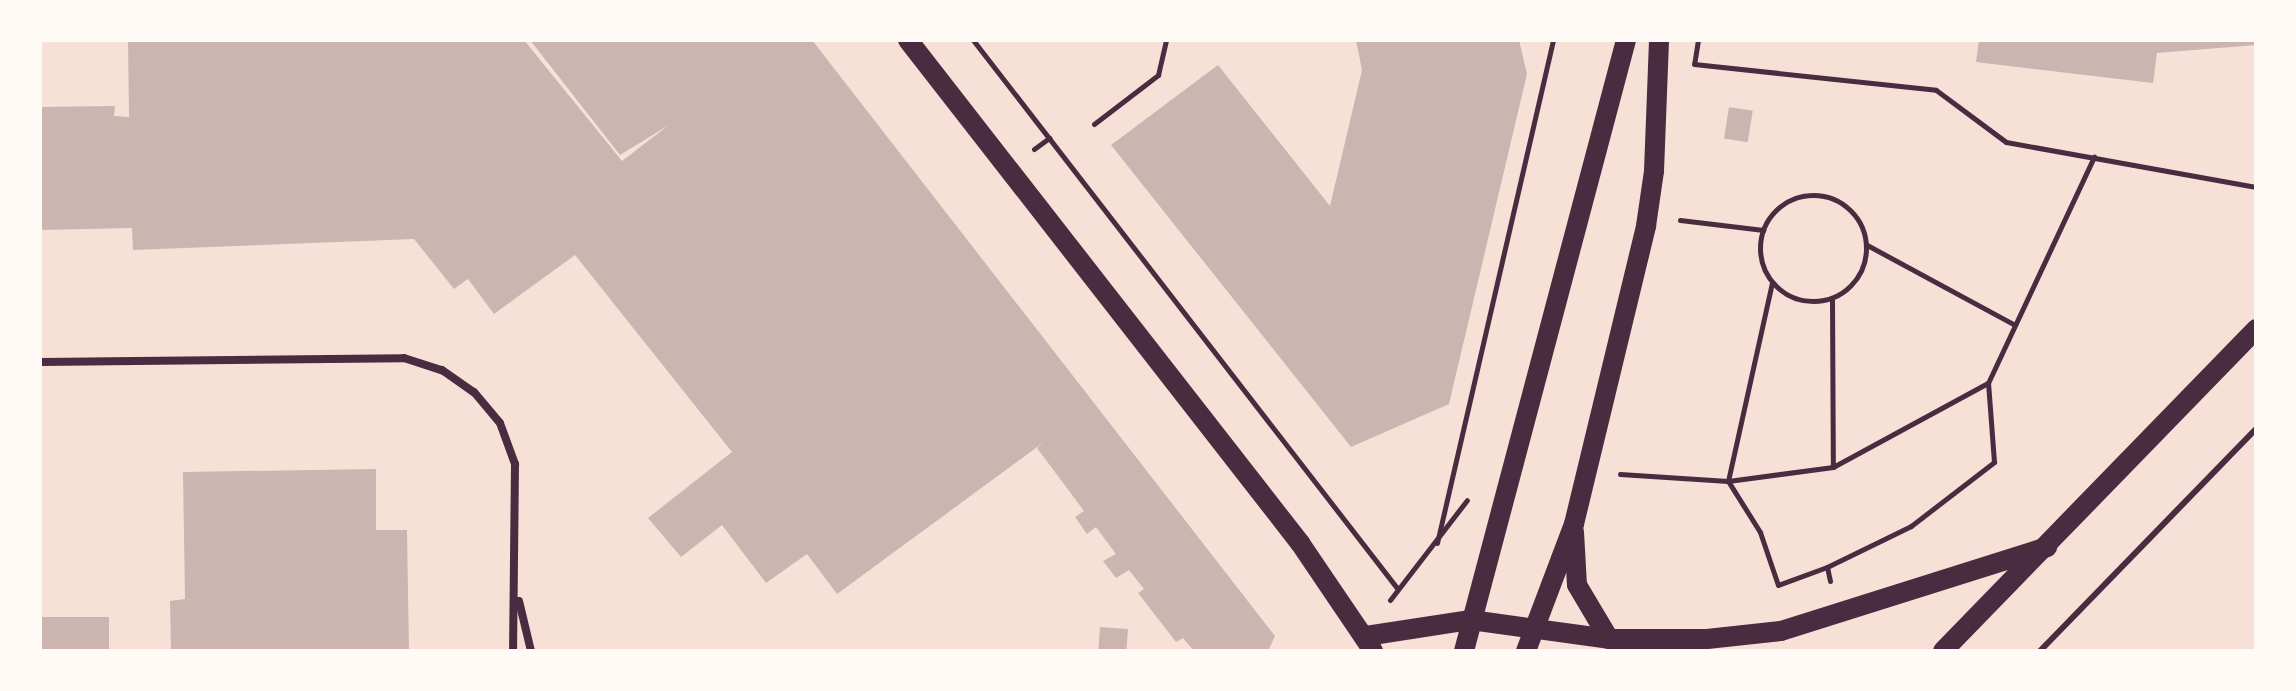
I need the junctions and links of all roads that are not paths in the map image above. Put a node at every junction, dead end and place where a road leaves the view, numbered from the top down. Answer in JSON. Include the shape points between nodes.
{"nodes":[{"id":1,"x":908,"y":40,"type":"edge"},
{"id":2,"x":1626,"y":40,"type":"edge"},
{"id":3,"x":1659,"y":40,"type":"edge"},
{"id":4,"x":2256,"y":329,"type":"edge"},
{"id":5,"x":40,"y":362,"type":"edge"},
{"id":6,"x":2256,"y":429,"type":"edge"},
{"id":7,"x":1574,"y":524,"type":"junction"},
{"id":8,"x":2047,"y":547,"type":"junction"},
{"id":9,"x":516,"y":589,"type":"junction"},
{"id":10,"x":1471,"y":620,"type":"junction"},
{"id":11,"x":1534,"y":629,"type":"junction"},
{"id":12,"x":1609,"y":639,"type":"junction"},
{"id":13,"x":1367,"y":646,"type":"edge"},
{"id":14,"x":513,"y":651,"type":"edge"},
{"id":15,"x":531,"y":651,"type":"edge"},
{"id":16,"x":1452,"y":651,"type":"edge"},
{"id":17,"x":1464,"y":651,"type":"edge"},
{"id":18,"x":1526,"y":651,"type":"edge"},
{"id":19,"x":1943,"y":651,"type":"edge"},
{"id":20,"x":2040,"y":651,"type":"edge"}],
"edges":[{"from":1,"to":13,"type":"main road"},
{"from":2,"to":10,"type":"main road"},
{"from":3,"to":7,"type":"main road","via":[[1654,171],[1646,226]]},
{"from":4,"to":8,"type":"main road"},
{"from":5,"to":9,"type":"street","via":[[404,358],[442,370],[474,392],[500,423],[515,464]]},
{"from":6,"to":20,"type":"lane"},
{"from":7,"to":11,"type":"main road"},
{"from":7,"to":12,"type":"main road","via":[[1577,585]]},
{"from":8,"to":12,"type":"main road","via":[[1781,631]]},
{"from":8,"to":19,"type":"main road"},
{"from":9,"to":14,"type":"street"},
{"from":9,"to":15,"type":"street"},
{"from":10,"to":11,"type":"main road"},
{"from":10,"to":13,"type":"main road"},
{"from":10,"to":16,"type":"main road"},
{"from":10,"to":17,"type":"main road"},
{"from":11,"to":12,"type":"main road"},
{"from":11,"to":18,"type":"main road"}]}
